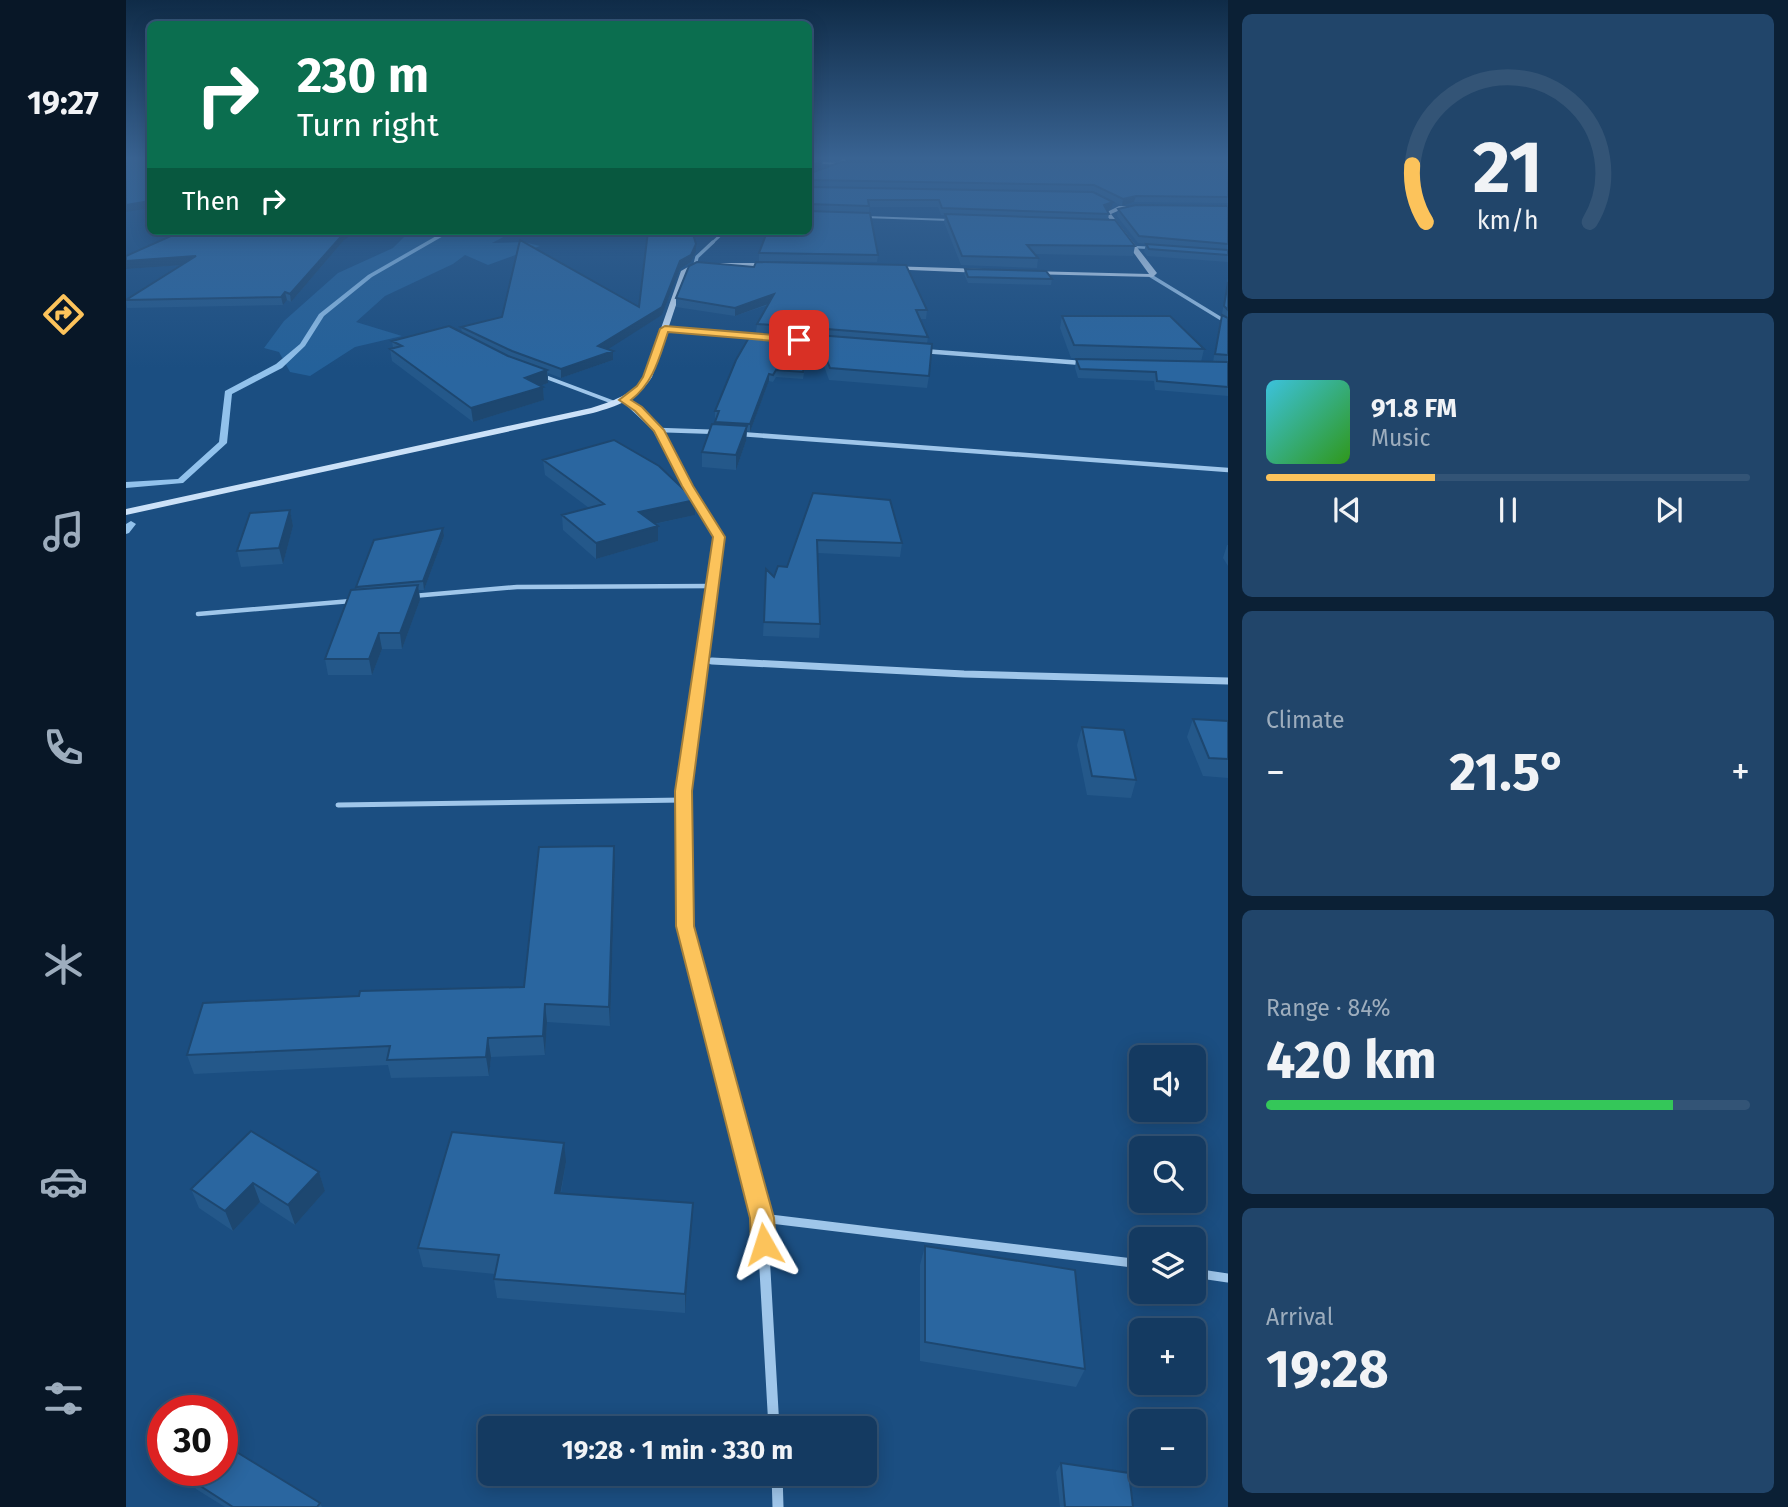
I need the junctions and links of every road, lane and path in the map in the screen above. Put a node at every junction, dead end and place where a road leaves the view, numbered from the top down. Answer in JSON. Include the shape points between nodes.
{"nodes":[{"id":1,"x":1119,"y":227,"type":"edge"},
{"id":2,"x":721,"y":235,"type":"edge"},
{"id":3,"x":1132,"y":247,"type":"junction"},
{"id":4,"x":1160,"y":249,"type":"edge"},
{"id":5,"x":695,"y":265,"type":"junction"},
{"id":6,"x":777,"y":265,"type":"edge"},
{"id":7,"x":872,"y":267,"type":"edge"},
{"id":8,"x":993,"y":271,"type":"edge"},
{"id":9,"x":1020,"y":272,"type":"edge"},
{"id":10,"x":1151,"y":276,"type":"junction"},
{"id":11,"x":1219,"y":318,"type":"junction"},
{"id":12,"x":1228,"y":318,"type":"edge"},
{"id":13,"x":1228,"y":324,"type":"edge"},
{"id":14,"x":665,"y":329,"type":"junction"},
{"id":15,"x":762,"y":337,"type":"edge"},
{"id":16,"x":914,"y":350,"type":"edge"},
{"id":17,"x":1093,"y":363,"type":"edge"},
{"id":18,"x":537,"y":374,"type":"edge"},
{"id":19,"x":624,"y":400,"type":"junction"},
{"id":20,"x":615,"y":404,"type":"junction"},
{"id":21,"x":659,"y":430,"type":"junction"},
{"id":22,"x":722,"y":432,"type":"edge"},
{"id":23,"x":735,"y":433,"type":"edge"},
{"id":24,"x":1228,"y":470,"type":"edge"},
{"id":25,"x":126,"y":512,"type":"edge"},
{"id":26,"x":714,"y":586,"type":"junction"},
{"id":27,"x":406,"y":596,"type":"edge"},
{"id":28,"x":364,"y":600,"type":"edge"},
{"id":29,"x":198,"y":614,"type":"dead end"},
{"id":30,"x":700,"y":660,"type":"junction"},
{"id":31,"x":1228,"y":681,"type":"edge"},
{"id":32,"x":684,"y":800,"type":"junction"},
{"id":33,"x":338,"y":805,"type":"dead end"},
{"id":34,"x":762,"y":1218,"type":"junction"},
{"id":35,"x":1129,"y":1263,"type":"edge"},
{"id":36,"x":1206,"y":1274,"type":"edge"},
{"id":37,"x":1228,"y":1278,"type":"edge"},
{"id":38,"x":773,"y":1416,"type":"edge"},
{"id":39,"x":777,"y":1486,"type":"edge"},
{"id":40,"x":778,"y":1507,"type":"edge"}],
"edges":[{"from":1,"to":3,"type":"street"},
{"from":2,"to":5,"type":"street","via":[[697,257]]},
{"from":3,"to":4,"type":"lane"},
{"from":3,"to":10,"type":"street","via":[[1154,273]]},
{"from":5,"to":6,"type":"street"},
{"from":5,"to":14,"type":"street","via":[[684,271]]},
{"from":7,"to":8,"type":"street"},
{"from":9,"to":10,"type":"street"},
{"from":10,"to":11,"type":"street"},
{"from":11,"to":12,"type":"lane"},
{"from":11,"to":13,"type":"street"},
{"from":14,"to":15,"type":"street"},
{"from":14,"to":19,"type":"street","via":[[648,377]]},
{"from":16,"to":17,"type":"street"},
{"from":18,"to":20,"type":"lane"},
{"from":19,"to":20,"type":"street"},
{"from":19,"to":21,"type":"street"},
{"from":20,"to":25,"type":"street"},
{"from":21,"to":22,"type":"street"},
{"from":21,"to":26,"type":"street","via":[[719,537]]},
{"from":23,"to":24,"type":"street"},
{"from":26,"to":27,"type":"lane","via":[[517,587]]},
{"from":26,"to":30,"type":"street"},
{"from":28,"to":29,"type":"lane"},
{"from":30,"to":31,"type":"street"},
{"from":30,"to":32,"type":"street"},
{"from":32,"to":33,"type":"lane"},
{"from":32,"to":34,"type":"street","via":[[685,926]]},
{"from":34,"to":35,"type":"lane"},
{"from":34,"to":38,"type":"street"},
{"from":36,"to":37,"type":"lane"},
{"from":39,"to":40,"type":"street"}]}
